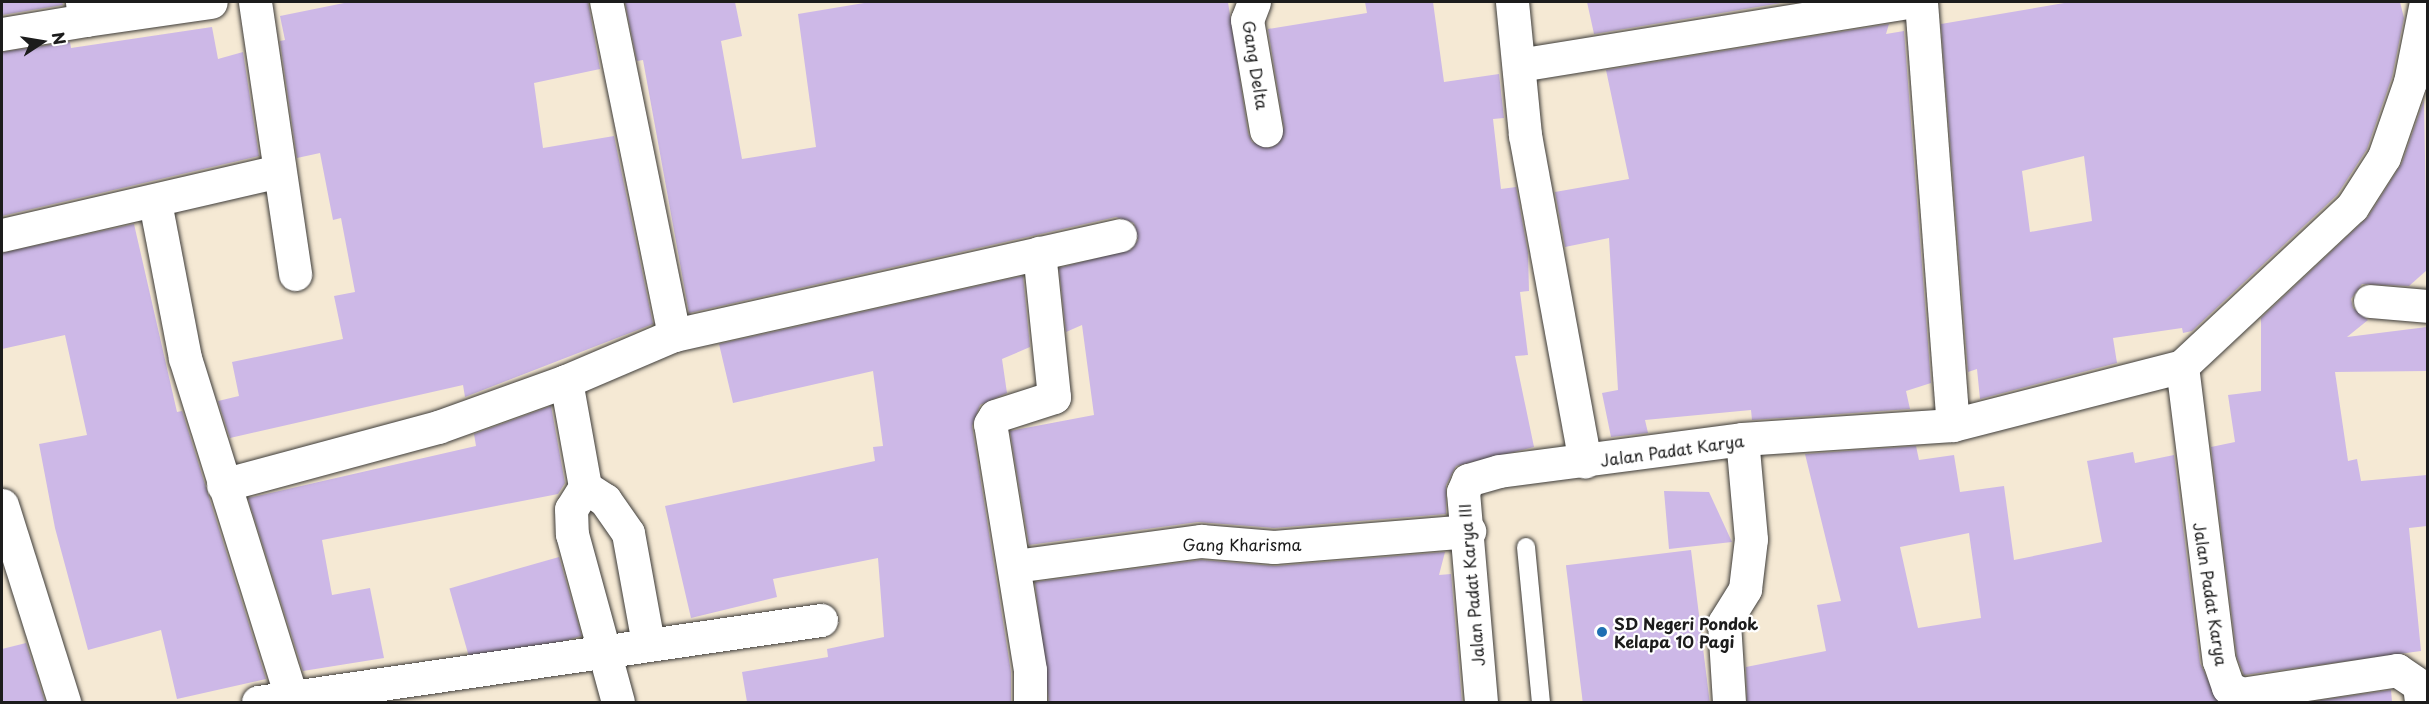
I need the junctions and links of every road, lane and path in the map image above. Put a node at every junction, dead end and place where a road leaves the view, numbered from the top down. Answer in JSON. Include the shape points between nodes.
{"nodes":[{"id":1,"x":212,"y":2,"type":"edge"},
{"id":2,"x":255,"y":2,"type":"edge"},
{"id":3,"x":606,"y":2,"type":"edge"},
{"id":4,"x":1254,"y":2,"type":"edge"},
{"id":5,"x":1512,"y":2,"type":"edge"},
{"id":6,"x":1907,"y":2,"type":"edge"},
{"id":7,"x":1922,"y":2,"type":"edge"},
{"id":8,"x":2426,"y":2,"type":"edge"},
{"id":9,"x":84,"y":11,"type":"edge"},
{"id":10,"x":2,"y":34,"type":"edge"},
{"id":11,"x":1519,"y":65,"type":"junction"},
{"id":12,"x":1266,"y":130,"type":"dead end"},
{"id":13,"x":279,"y":171,"type":"junction"},
{"id":14,"x":156,"y":202,"type":"junction"},
{"id":15,"x":2,"y":235,"type":"edge"},
{"id":16,"x":1120,"y":235,"type":"dead end"},
{"id":17,"x":1039,"y":253,"type":"junction"},
{"id":18,"x":295,"y":274,"type":"dead end"},
{"id":19,"x":2370,"y":301,"type":"dead end"},
{"id":20,"x":2427,"y":306,"type":"edge"},
{"id":21,"x":674,"y":335,"type":"junction"},
{"id":22,"x":2182,"y":366,"type":"junction"},
{"id":23,"x":566,"y":381,"type":"junction"},
{"id":24,"x":1953,"y":425,"type":"junction"},
{"id":25,"x":1743,"y":439,"type":"junction"},
{"id":26,"x":1585,"y":462,"type":"junction"},
{"id":27,"x":223,"y":485,"type":"junction"},
{"id":28,"x":585,"y":487,"type":"junction"},
{"id":29,"x":2,"y":505,"type":"edge"},
{"id":30,"x":1469,"y":531,"type":"junction"},
{"id":31,"x":1526,"y":547,"type":"dead end"},
{"id":32,"x":1015,"y":566,"type":"junction"},
{"id":33,"x":821,"y":620,"type":"dead end"},
{"id":34,"x":648,"y":643,"type":"junction"},
{"id":35,"x":604,"y":651,"type":"junction"},
{"id":36,"x":292,"y":698,"type":"edge"},
{"id":37,"x":2241,"y":698,"type":"edge"},
{"id":38,"x":64,"y":702,"type":"edge"},
{"id":39,"x":258,"y":702,"type":"edge"},
{"id":40,"x":618,"y":702,"type":"edge"},
{"id":41,"x":1030,"y":702,"type":"edge"},
{"id":42,"x":1481,"y":702,"type":"edge"},
{"id":43,"x":1541,"y":702,"type":"edge"},
{"id":44,"x":1730,"y":702,"type":"edge"},
{"id":45,"x":2421,"y":702,"type":"edge"}],
"edges":[{"from":1,"to":9,"type":"street"},
{"from":2,"to":13,"type":"street"},
{"from":3,"to":21,"type":"street"},
{"from":4,"to":12,"type":"street","name":"Gang Delta","via":[[1247,20]]},
{"from":5,"to":11,"type":"street","name":"Jalan Padat Karya"},
{"from":6,"to":11,"type":"street"},
{"from":7,"to":24,"type":"street"},
{"from":8,"to":22,"type":"street","name":"Jalan Padat Karya","via":[[2410,82],[2384,157],[2352,207]]},
{"from":9,"to":10,"type":"street"},
{"from":11,"to":26,"type":"street","name":"Jalan Padat Karya","via":[[1525,135]]},
{"from":13,"to":14,"type":"street"},
{"from":13,"to":18,"type":"street"},
{"from":14,"to":15,"type":"street"},
{"from":14,"to":27,"type":"street","via":[[184,358]]},
{"from":16,"to":17,"type":"street"},
{"from":17,"to":21,"type":"street"},
{"from":17,"to":32,"type":"street","via":[[1054,397],[995,416],[990,423]]},
{"from":19,"to":20,"type":"street"},
{"from":21,"to":23,"type":"street"},
{"from":22,"to":24,"type":"street","name":"Jalan Padat Karya"},
{"from":22,"to":37,"type":"street","name":"Jalan Padat Karya","via":[[2219,661],[2228,687]]},
{"from":23,"to":27,"type":"street","via":[[438,427]]},
{"from":23,"to":28,"type":"street"},
{"from":24,"to":25,"type":"street","name":"Jalan Padat Karya"},
{"from":25,"to":26,"type":"street","name":"Jalan Padat Karya"},
{"from":25,"to":44,"type":"street","via":[[1750,539],[1745,589],[1724,623]]},
{"from":26,"to":30,"type":"street","name":"Jalan Padat Karya III","via":[[1499,471],[1468,480],[1463,492]]},
{"from":27,"to":36,"type":"street"},
{"from":28,"to":34,"type":"street","via":[[605,500],[628,533]]},
{"from":28,"to":35,"type":"street","via":[[571,509],[572,534]]},
{"from":29,"to":38,"type":"street"},
{"from":30,"to":32,"type":"street","name":"Gang Kharisma","via":[[1274,547],[1201,541]]},
{"from":30,"to":42,"type":"street","name":"Jalan Padat Karya III"},
{"from":31,"to":43,"type":"lane"},
{"from":32,"to":41,"type":"street"},
{"from":33,"to":34,"type":"street"},
{"from":34,"to":35,"type":"street"},
{"from":35,"to":36,"type":"street"},
{"from":35,"to":40,"type":"street"},
{"from":36,"to":39,"type":"street"},
{"from":37,"to":45,"type":"street","name":"Jalan Padat Karya","via":[[2397,670],[2420,685]]}]}
